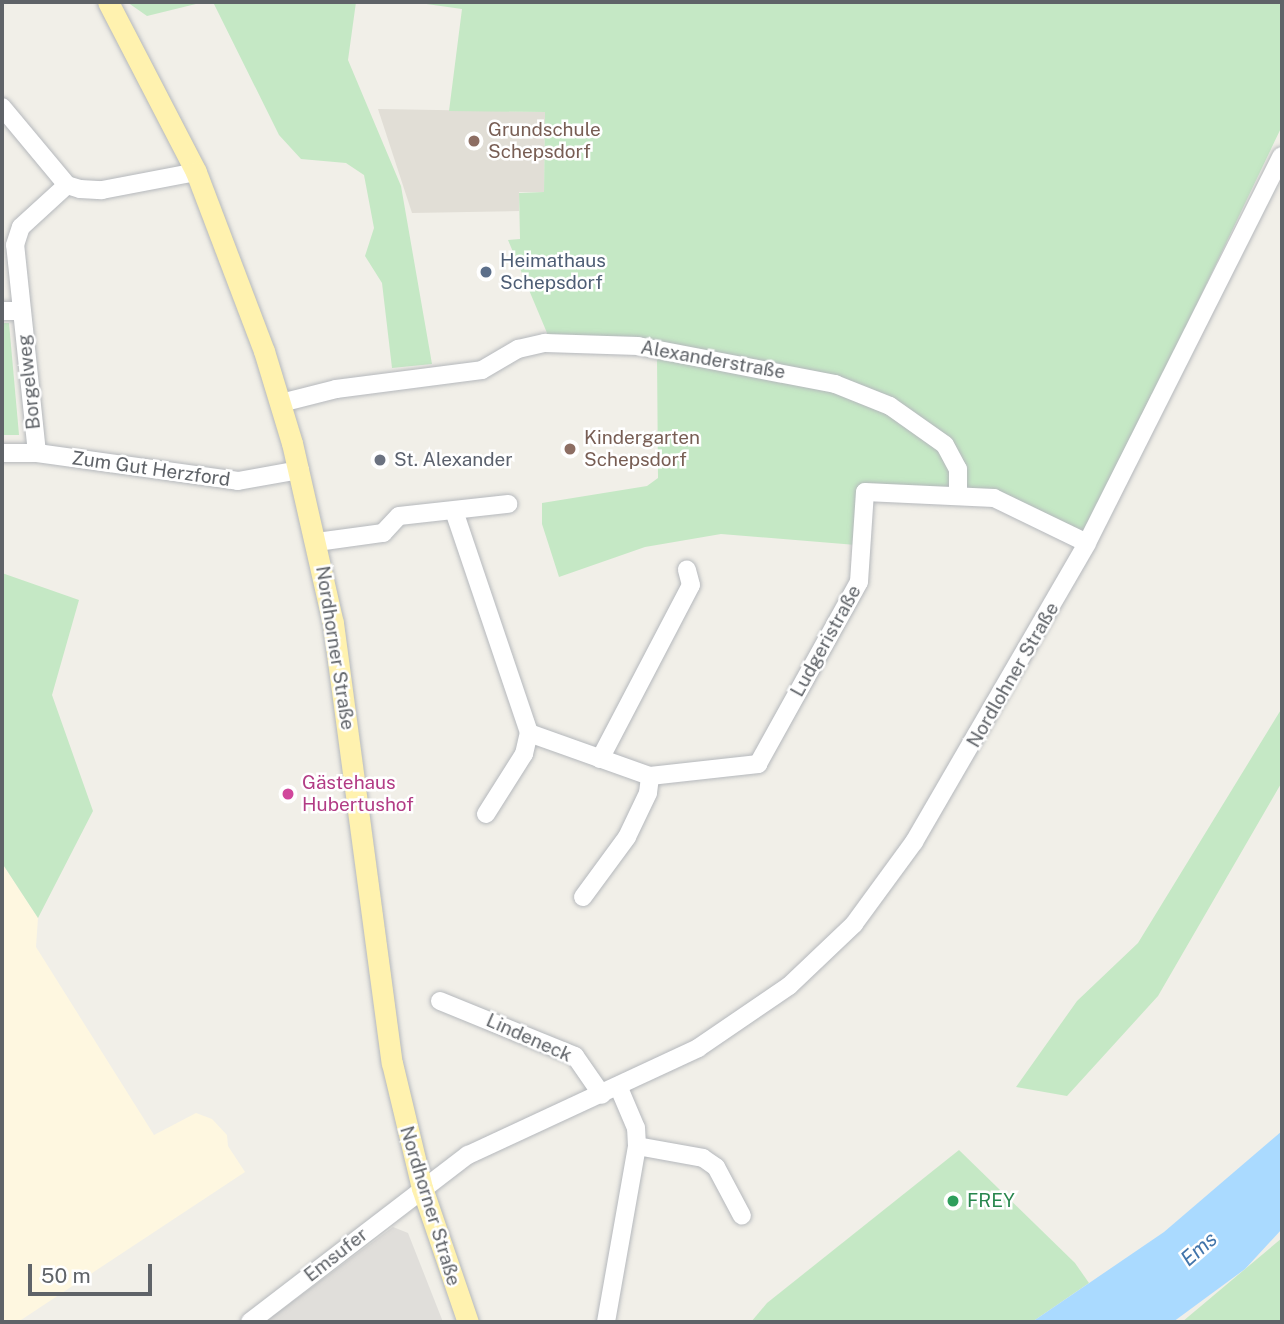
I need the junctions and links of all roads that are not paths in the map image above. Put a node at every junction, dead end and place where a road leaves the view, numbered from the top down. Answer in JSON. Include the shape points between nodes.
{"nodes":[{"id":1,"x":108,"y":2,"type":"edge"},
{"id":2,"x":2,"y":107,"type":"edge"},
{"id":3,"x":1282,"y":156,"type":"edge"},
{"id":4,"x":196,"y":172,"type":"junction"},
{"id":5,"x":67,"y":184,"type":"junction"},
{"id":6,"x":2,"y":311,"type":"edge"},
{"id":7,"x":21,"y":311,"type":"junction"},
{"id":8,"x":281,"y":403,"type":"junction"},
{"id":9,"x":2,"y":453,"type":"edge"},
{"id":10,"x":37,"y":453,"type":"junction"},
{"id":11,"x":300,"y":470,"type":"junction"},
{"id":12,"x":958,"y":494,"type":"junction"},
{"id":13,"x":508,"y":504,"type":"dead end"},
{"id":14,"x":454,"y":511,"type":"junction"},
{"id":15,"x":317,"y":542,"type":"junction"},
{"id":16,"x":1087,"y":543,"type":"junction"},
{"id":17,"x":687,"y":570,"type":"dead end"},
{"id":18,"x":528,"y":733,"type":"junction"},
{"id":19,"x":600,"y":759,"type":"junction"},
{"id":20,"x":650,"y":776,"type":"junction"},
{"id":21,"x":486,"y":814,"type":"dead end"},
{"id":22,"x":583,"y":897,"type":"dead end"},
{"id":23,"x":440,"y":1001,"type":"dead end"},
{"id":24,"x":620,"y":1088,"type":"junction"},
{"id":25,"x":602,"y":1095,"type":"junction"},
{"id":26,"x":637,"y":1146,"type":"junction"},
{"id":27,"x":422,"y":1188,"type":"junction"},
{"id":28,"x":742,"y":1216,"type":"dead end"},
{"id":29,"x":250,"y":1322,"type":"edge"},
{"id":30,"x":468,"y":1322,"type":"edge"},
{"id":31,"x":606,"y":1322,"type":"edge"}],
"edges":[{"from":1,"to":4,"type":"main road","name":"Nordhorner Straße"},
{"from":2,"to":5,"type":"street"},
{"from":3,"to":16,"type":"street","name":"Nordlohner Straße"},
{"from":4,"to":5,"type":"street","via":[[102,190]]},
{"from":4,"to":8,"type":"main road","name":"Nordhorner Straße"},
{"from":5,"to":7,"type":"street","name":"Borgelweg","via":[[21,227],[15,245]]},
{"from":6,"to":7,"type":"street","name":"Borgelweg"},
{"from":7,"to":10,"type":"street","name":"Borgelweg"},
{"from":8,"to":11,"type":"main road","name":"Nordhorner Straße"},
{"from":8,"to":12,"type":"street","name":"Alexanderstraße","via":[[336,389],[482,370],[518,349],[545,343],[638,346],[835,384],[890,406],[945,445],[958,469]]},
{"from":9,"to":10,"type":"street","name":"Zum Gut Herzford"},
{"from":10,"to":11,"type":"street","name":"Zum Gut Herzford","via":[[238,481]]},
{"from":11,"to":15,"type":"main road","name":"Nordhorner Straße"},
{"from":12,"to":16,"type":"street","via":[[994,498]]},
{"from":12,"to":20,"type":"street","name":"Ludgeristraße","via":[[865,492],[859,582],[758,764]]},
{"from":13,"to":14,"type":"street"},
{"from":14,"to":15,"type":"street","via":[[399,516],[383,533]]},
{"from":14,"to":18,"type":"street"},
{"from":15,"to":27,"type":"main road","name":"Nordhorner Straße","via":[[346,710],[392,1063]]},
{"from":16,"to":24,"type":"street","name":"Nordlohner Straße","via":[[914,842],[854,924],[752,1014]]},
{"from":17,"to":19,"type":"street","via":[[691,585]]},
{"from":18,"to":19,"type":"street","name":"Ludgeristraße"},
{"from":18,"to":21,"type":"street","via":[[524,754]]},
{"from":19,"to":20,"type":"street","name":"Ludgeristraße"},
{"from":20,"to":22,"type":"street","via":[[648,793],[627,837]]},
{"from":23,"to":25,"type":"street","name":"Lindeneck","via":[[575,1056]]},
{"from":24,"to":25,"type":"street","name":"Nordlohner Straße"},
{"from":24,"to":26,"type":"street","via":[[636,1128]]},
{"from":25,"to":27,"type":"street","name":"Nordlohner Straße","via":[[468,1155]]},
{"from":26,"to":28,"type":"street","via":[[703,1158],[716,1167]]},
{"from":26,"to":31,"type":"street"},
{"from":27,"to":29,"type":"street","name":"Emsufer"},
{"from":27,"to":30,"type":"main road","name":"Nordhorner Straße"}]}
